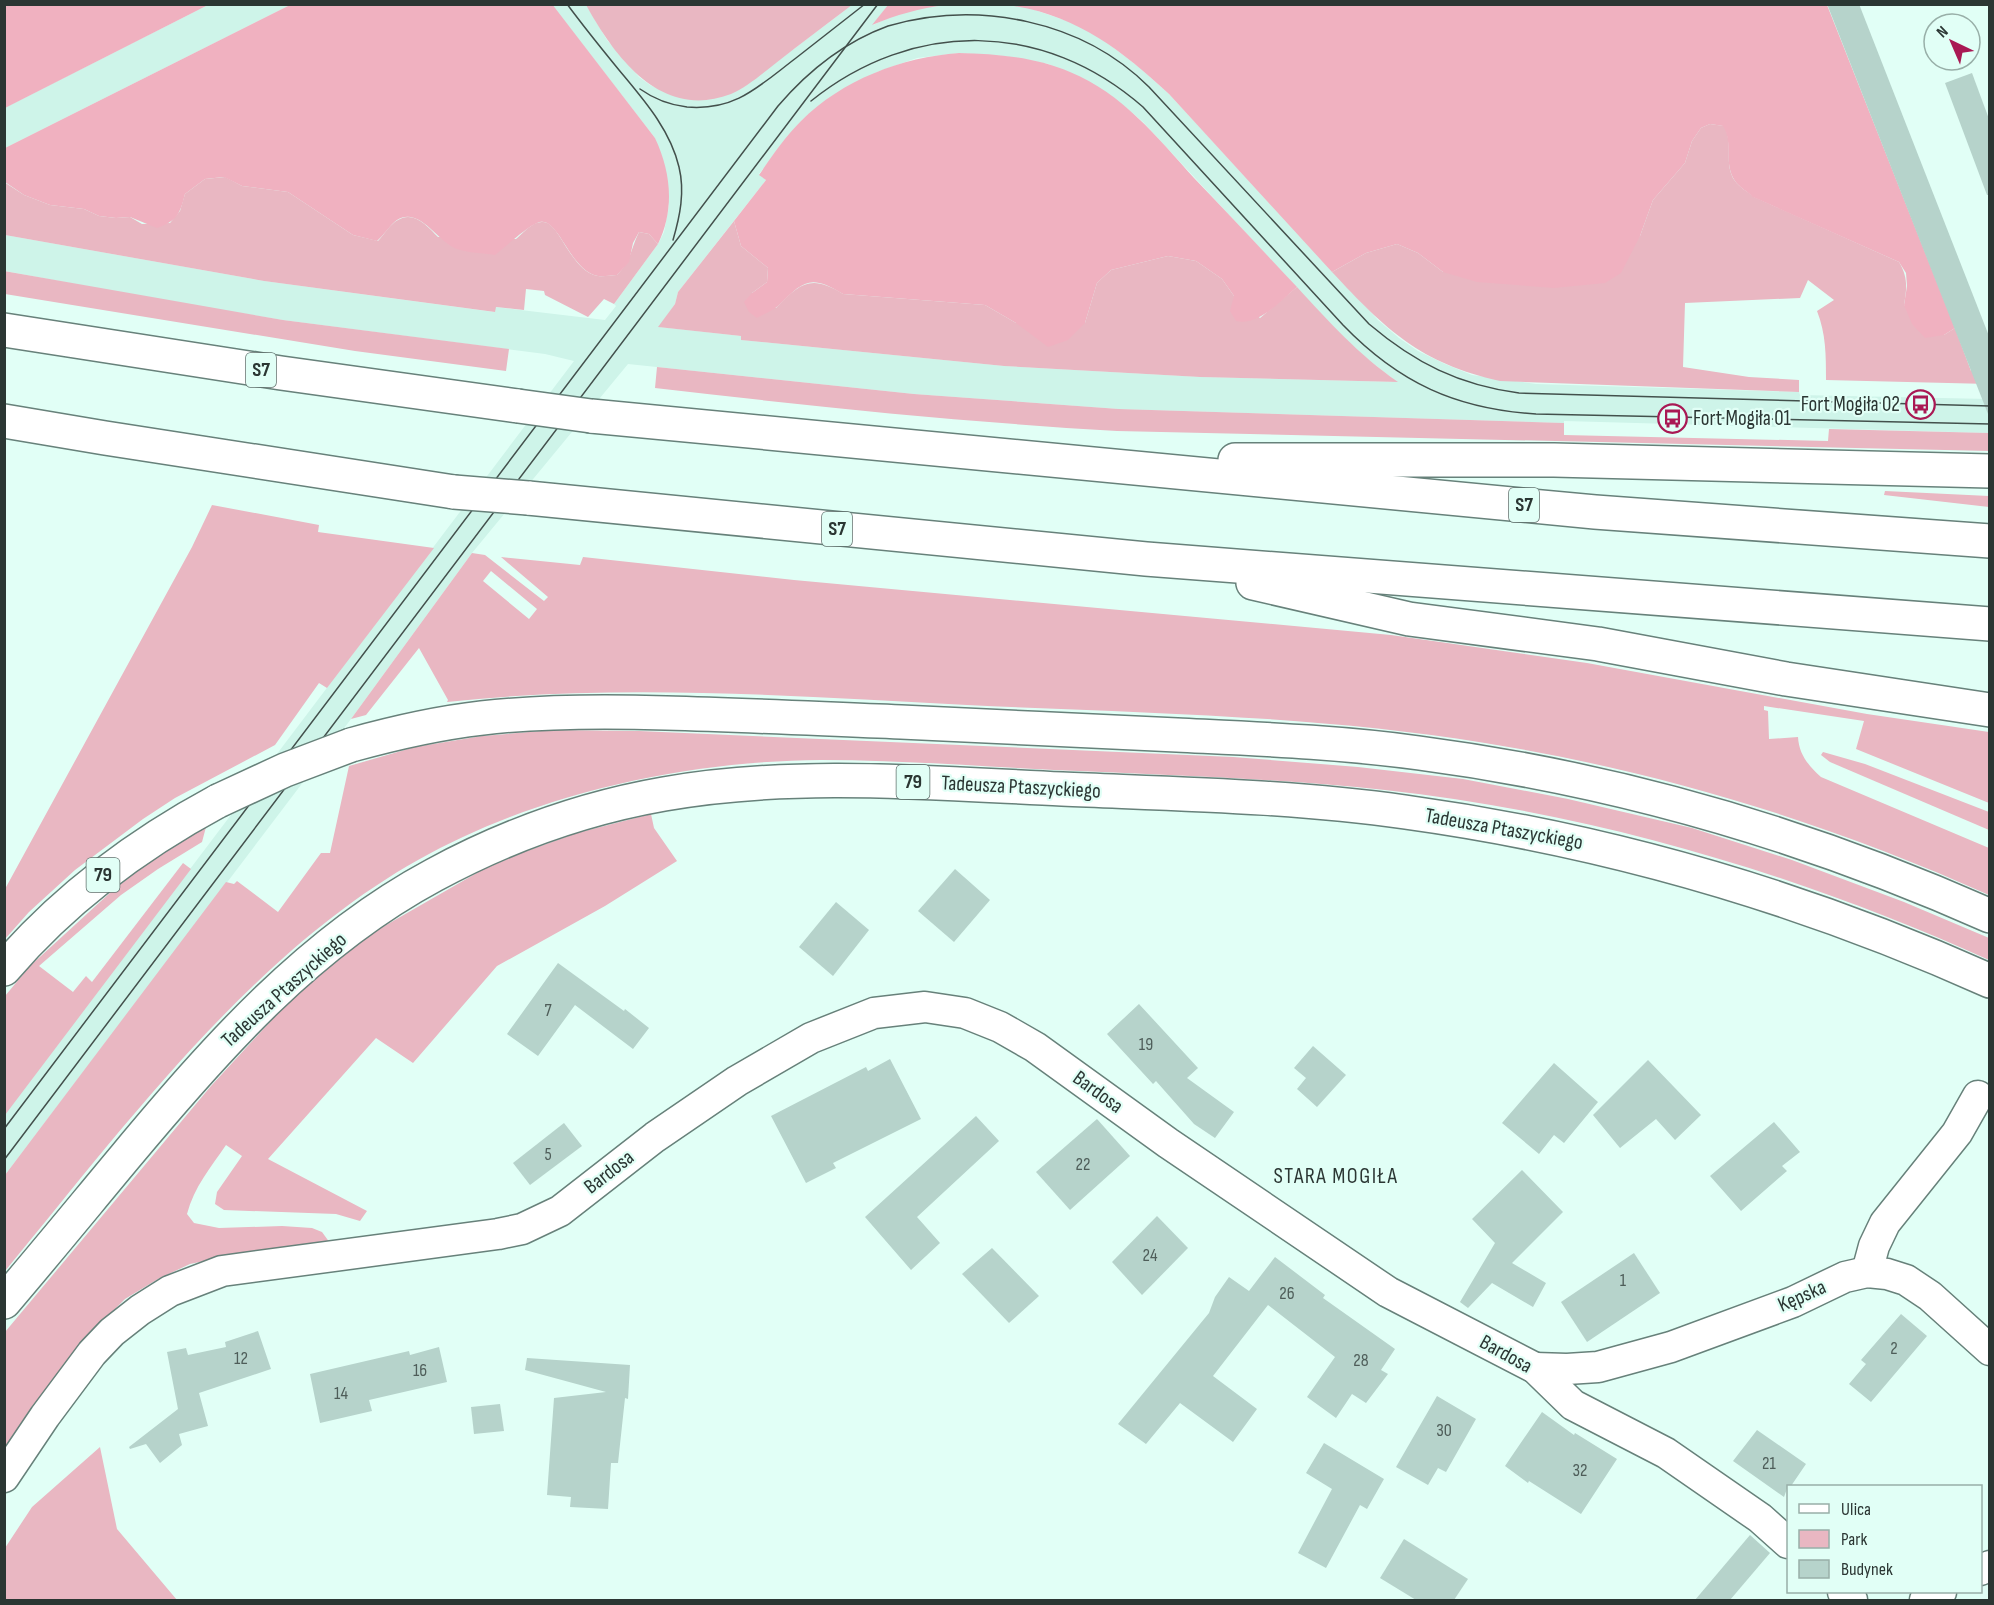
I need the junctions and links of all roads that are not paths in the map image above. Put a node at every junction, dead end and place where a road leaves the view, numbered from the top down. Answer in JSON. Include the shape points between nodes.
{"nodes":[{"id":1,"x":4,"y":330,"type":"edge"},
{"id":2,"x":4,"y":421,"type":"edge"},
{"id":3,"x":1059,"y":461,"type":"junction"},
{"id":4,"x":1989,"y":471,"type":"edge"},
{"id":5,"x":1989,"y":541,"type":"edge"},
{"id":6,"x":1146,"y":559,"type":"junction"},
{"id":7,"x":1989,"y":624,"type":"edge"},
{"id":8,"x":1989,"y":710,"type":"edge"},
{"id":9,"x":1989,"y":916,"type":"edge"},
{"id":10,"x":4,"y":969,"type":"edge"},
{"id":11,"x":1989,"y":981,"type":"edge"},
{"id":12,"x":1978,"y":1096,"type":"dead end"},
{"id":13,"x":1867,"y":1272,"type":"junction"},
{"id":14,"x":4,"y":1302,"type":"edge"},
{"id":15,"x":1989,"y":1350,"type":"edge"},
{"id":16,"x":1535,"y":1368,"type":"junction"},
{"id":17,"x":4,"y":1477,"type":"edge"},
{"id":18,"x":1787,"y":1542,"type":"edge"},
{"id":19,"x":1939,"y":1593,"type":"edge"},
{"id":20,"x":1925,"y":1600,"type":"edge"}],
"edges":[{"from":1,"to":3,"type":"main road","number":"S7","bridge":true,"via":[[591,416]]},
{"from":2,"to":6,"type":"main road","number":"S7","bridge":true,"via":[[454,492]]},
{"from":3,"to":4,"type":"main road","via":[[1370,458]]},
{"from":3,"to":5,"type":"main road","number":"S7","via":[[1595,512]]},
{"from":6,"to":7,"type":"main road","number":"S7"},
{"from":6,"to":8,"type":"main road","via":[[1409,619],[1598,644],[1786,679]]},
{"from":9,"to":10,"type":"main road","number":"79","bridge":true,"via":[[1851,859],[1752,826],[1650,797],[1491,764],[1351,746],[616,711],[479,718],[389,735],[285,770],[218,801],[158,836],[93,883]]},
{"from":11,"to":14,"type":"main road","name":"Tadeusza Ptaszyckiego","number":"79","via":[[1853,924],[1684,868],[1580,842],[1402,811],[1252,797],[903,782],[761,783],[665,794],[562,819],[497,844],[405,891],[335,940],[269,998],[198,1071]]},
{"from":12,"to":13,"type":"street","via":[[1957,1132],[1885,1223]]},
{"from":13,"to":15,"type":"street","via":[[1905,1280],[1930,1296]]},
{"from":13,"to":16,"type":"street","name":"Kępska","via":[[1845,1277],[1793,1302],[1671,1347],[1598,1367]]},
{"from":16,"to":17,"type":"street","name":"Bardosa","via":[[1363,1276],[1018,1037],[982,1019],[925,1007],[874,1013],[776,1056],[655,1137],[568,1205],[522,1229],[222,1271],[170,1291],[112,1332],[86,1361]]},
{"from":16,"to":18,"type":"street","name":"Bardosa","via":[[1573,1405],[1666,1453],[1760,1518]]},
{"from":19,"to":20,"type":"street"}]}
